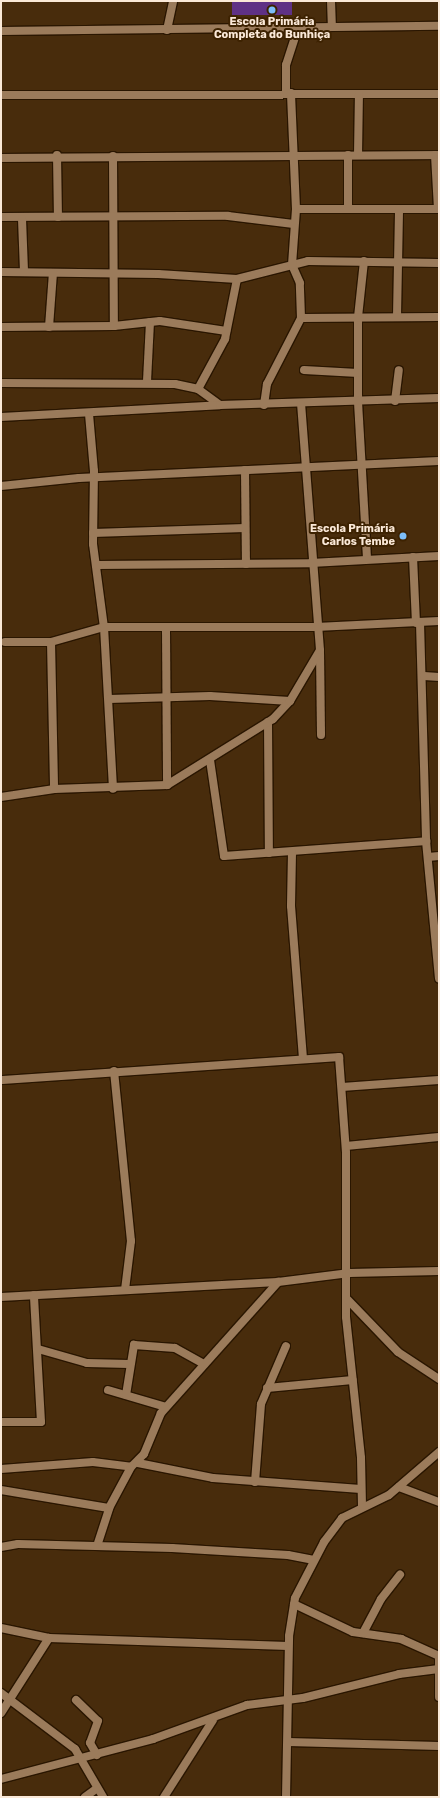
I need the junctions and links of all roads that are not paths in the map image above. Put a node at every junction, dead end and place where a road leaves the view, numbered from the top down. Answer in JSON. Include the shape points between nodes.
{"nodes":[{"id":1,"x":173,"y":1,"type":"edge"},
{"id":2,"x":332,"y":1,"type":"edge"},
{"id":3,"x":439,"y":26,"type":"edge"},
{"id":4,"x":332,"y":27,"type":"junction"},
{"id":5,"x":298,"y":29,"type":"junction"},
{"id":6,"x":166,"y":30,"type":"junction"},
{"id":7,"x":1,"y":32,"type":"edge"},
{"id":8,"x":288,"y":93,"type":"junction"},
{"id":9,"x":359,"y":94,"type":"junction"},
{"id":10,"x":439,"y":94,"type":"edge"},
{"id":11,"x":1,"y":95,"type":"edge"},
{"id":12,"x":293,"y":154,"type":"junction"},
{"id":13,"x":57,"y":155,"type":"junction"},
{"id":14,"x":348,"y":155,"type":"junction"},
{"id":15,"x":358,"y":155,"type":"junction"},
{"id":16,"x":437,"y":155,"type":"edge"},
{"id":17,"x":113,"y":156,"type":"junction"},
{"id":18,"x":1,"y":158,"type":"edge"},
{"id":19,"x":348,"y":208,"type":"junction"},
{"id":20,"x":296,"y":209,"type":"junction"},
{"id":21,"x":399,"y":209,"type":"junction"},
{"id":22,"x":438,"y":209,"type":"edge"},
{"id":23,"x":1,"y":217,"type":"edge"},
{"id":24,"x":58,"y":217,"type":"junction"},
{"id":25,"x":22,"y":218,"type":"junction"},
{"id":26,"x":113,"y":218,"type":"junction"},
{"id":27,"x":294,"y":224,"type":"junction"},
{"id":28,"x":364,"y":261,"type":"junction"},
{"id":29,"x":398,"y":262,"type":"junction"},
{"id":30,"x":439,"y":263,"type":"edge"},
{"id":31,"x":292,"y":265,"type":"junction"},
{"id":32,"x":1,"y":272,"type":"edge"},
{"id":33,"x":24,"y":272,"type":"junction"},
{"id":34,"x":53,"y":273,"type":"junction"},
{"id":35,"x":113,"y":273,"type":"junction"},
{"id":36,"x":237,"y":280,"type":"junction"},
{"id":37,"x":397,"y":316,"type":"junction"},
{"id":38,"x":358,"y":317,"type":"junction"},
{"id":39,"x":439,"y":317,"type":"edge"},
{"id":40,"x":300,"y":318,"type":"junction"},
{"id":41,"x":150,"y":322,"type":"junction"},
{"id":42,"x":114,"y":326,"type":"junction"},
{"id":43,"x":1,"y":327,"type":"edge"},
{"id":44,"x":49,"y":327,"type":"junction"},
{"id":45,"x":226,"y":331,"type":"junction"},
{"id":46,"x":304,"y":370,"type":"dead end"},
{"id":47,"x":400,"y":370,"type":"dead end"},
{"id":48,"x":358,"y":373,"type":"junction"},
{"id":49,"x":146,"y":381,"type":"junction"},
{"id":50,"x":1,"y":383,"type":"edge"},
{"id":51,"x":198,"y":389,"type":"junction"},
{"id":52,"x":439,"y":398,"type":"edge"},
{"id":53,"x":395,"y":400,"type":"junction"},
{"id":54,"x":358,"y":402,"type":"junction"},
{"id":55,"x":220,"y":405,"type":"junction"},
{"id":56,"x":301,"y":405,"type":"junction"},
{"id":57,"x":264,"y":406,"type":"junction"},
{"id":58,"x":89,"y":414,"type":"junction"},
{"id":59,"x":1,"y":418,"type":"edge"},
{"id":60,"x":439,"y":461,"type":"edge"},
{"id":61,"x":362,"y":466,"type":"junction"},
{"id":62,"x":304,"y":468,"type":"junction"},
{"id":63,"x":245,"y":470,"type":"junction"},
{"id":64,"x":93,"y":479,"type":"junction"},
{"id":65,"x":1,"y":486,"type":"edge"},
{"id":66,"x":245,"y":528,"type":"junction"},
{"id":67,"x":93,"y":533,"type":"junction"},
{"id":68,"x":439,"y":556,"type":"edge"},
{"id":69,"x":413,"y":557,"type":"junction"},
{"id":70,"x":367,"y":558,"type":"junction"},
{"id":71,"x":311,"y":563,"type":"junction"},
{"id":72,"x":246,"y":564,"type":"junction"},
{"id":73,"x":96,"y":565,"type":"junction"},
{"id":74,"x":439,"y":622,"type":"edge"},
{"id":75,"x":418,"y":623,"type":"junction"},
{"id":76,"x":104,"y":627,"type":"junction"},
{"id":77,"x":316,"y":627,"type":"junction"},
{"id":78,"x":166,"y":630,"type":"junction"},
{"id":79,"x":5,"y":642,"type":"dead end"},
{"id":80,"x":51,"y":642,"type":"junction"},
{"id":81,"x":320,"y":650,"type":"junction"},
{"id":82,"x":424,"y":676,"type":"junction"},
{"id":83,"x":439,"y":677,"type":"edge"},
{"id":84,"x":109,"y":699,"type":"junction"},
{"id":85,"x":165,"y":699,"type":"junction"},
{"id":86,"x":290,"y":701,"type":"junction"},
{"id":87,"x":268,"y":722,"type":"junction"},
{"id":88,"x":321,"y":736,"type":"dead end"},
{"id":89,"x":210,"y":760,"type":"junction"},
{"id":90,"x":167,"y":785,"type":"junction"},
{"id":91,"x":54,"y":789,"type":"junction"},
{"id":92,"x":113,"y":789,"type":"junction"},
{"id":93,"x":1,"y":797,"type":"edge"},
{"id":94,"x":426,"y":841,"type":"junction"},
{"id":95,"x":269,"y":853,"type":"junction"},
{"id":96,"x":292,"y":853,"type":"junction"},
{"id":97,"x":439,"y":856,"type":"edge"},
{"id":98,"x":428,"y":857,"type":"junction"},
{"id":99,"x":437,"y":918,"type":"edge"},
{"id":100,"x":439,"y":978,"type":"edge"},
{"id":101,"x":303,"y":1058,"type":"junction"},
{"id":102,"x":114,"y":1071,"type":"junction"},
{"id":103,"x":1,"y":1080,"type":"edge"},
{"id":104,"x":439,"y":1080,"type":"edge"},
{"id":105,"x":342,"y":1087,"type":"junction"},
{"id":106,"x":439,"y":1137,"type":"edge"},
{"id":107,"x":346,"y":1146,"type":"junction"},
{"id":108,"x":439,"y":1271,"type":"edge"},
{"id":109,"x":349,"y":1273,"type":"junction"},
{"id":110,"x":278,"y":1282,"type":"junction"},
{"id":111,"x":125,"y":1290,"type":"junction"},
{"id":112,"x":34,"y":1295,"type":"junction"},
{"id":113,"x":1,"y":1296,"type":"edge"},
{"id":114,"x":348,"y":1300,"type":"junction"},
{"id":115,"x":286,"y":1346,"type":"dead end"},
{"id":116,"x":38,"y":1349,"type":"junction"},
{"id":117,"x":129,"y":1364,"type":"junction"},
{"id":118,"x":204,"y":1364,"type":"junction"},
{"id":119,"x":439,"y":1379,"type":"edge"},
{"id":120,"x":353,"y":1380,"type":"junction"},
{"id":121,"x":267,"y":1388,"type":"junction"},
{"id":122,"x":108,"y":1390,"type":"dead end"},
{"id":123,"x":126,"y":1396,"type":"junction"},
{"id":124,"x":166,"y":1407,"type":"junction"},
{"id":125,"x":1,"y":1422,"type":"edge"},
{"id":126,"x":439,"y":1452,"type":"edge"},
{"id":127,"x":135,"y":1465,"type":"junction"},
{"id":128,"x":1,"y":1469,"type":"edge"},
{"id":129,"x":255,"y":1482,"type":"junction"},
{"id":130,"x":399,"y":1487,"type":"junction"},
{"id":131,"x":361,"y":1489,"type":"junction"},
{"id":132,"x":1,"y":1490,"type":"edge"},
{"id":133,"x":439,"y":1502,"type":"edge"},
{"id":134,"x":362,"y":1506,"type":"junction"},
{"id":135,"x":109,"y":1508,"type":"junction"},
{"id":136,"x":97,"y":1546,"type":"junction"},
{"id":137,"x":1,"y":1547,"type":"edge"},
{"id":138,"x":313,"y":1560,"type":"junction"},
{"id":139,"x":400,"y":1575,"type":"dead end"},
{"id":140,"x":294,"y":1604,"type":"junction"},
{"id":141,"x":1,"y":1628,"type":"edge"},
{"id":142,"x":363,"y":1633,"type":"junction"},
{"id":143,"x":49,"y":1638,"type":"junction"},
{"id":144,"x":288,"y":1646,"type":"junction"},
{"id":145,"x":439,"y":1656,"type":"edge"},
{"id":146,"x":439,"y":1669,"type":"edge"},
{"id":147,"x":1,"y":1693,"type":"edge"},
{"id":148,"x":439,"y":1697,"type":"edge"},
{"id":149,"x":11,"y":1699,"type":"junction"},
{"id":150,"x":76,"y":1700,"type":"dead end"},
{"id":151,"x":288,"y":1701,"type":"junction"},
{"id":152,"x":1,"y":1713,"type":"edge"},
{"id":153,"x":213,"y":1720,"type":"junction"},
{"id":154,"x":288,"y":1742,"type":"junction"},
{"id":155,"x":439,"y":1746,"type":"edge"},
{"id":156,"x":97,"y":1755,"type":"junction"},
{"id":157,"x":83,"y":1758,"type":"junction"},
{"id":158,"x":1,"y":1779,"type":"edge"},
{"id":159,"x":96,"y":1788,"type":"junction"},
{"id":160,"x":85,"y":1797,"type":"edge"},
{"id":161,"x":103,"y":1797,"type":"edge"},
{"id":162,"x":164,"y":1797,"type":"edge"},
{"id":163,"x":286,"y":1797,"type":"edge"}],
"edges":[{"from":1,"to":6,"type":"street"},
{"from":2,"to":4,"type":"street"},
{"from":3,"to":4,"type":"street"},
{"from":4,"to":5,"type":"street"},
{"from":5,"to":6,"type":"street"},
{"from":5,"to":8,"type":"street","via":[[286,65]]},
{"from":6,"to":7,"type":"street"},
{"from":8,"to":9,"type":"street"},
{"from":8,"to":11,"type":"street"},
{"from":8,"to":12,"type":"street"},
{"from":9,"to":10,"type":"street"},
{"from":9,"to":15,"type":"street"},
{"from":12,"to":14,"type":"street"},
{"from":12,"to":17,"type":"street"},
{"from":12,"to":20,"type":"street"},
{"from":13,"to":17,"type":"street"},
{"from":13,"to":18,"type":"street"},
{"from":13,"to":24,"type":"street"},
{"from":14,"to":15,"type":"street"},
{"from":14,"to":19,"type":"street"},
{"from":15,"to":16,"type":"street"},
{"from":16,"to":22,"type":"street"},
{"from":17,"to":26,"type":"street"},
{"from":19,"to":20,"type":"street"},
{"from":19,"to":21,"type":"street"},
{"from":20,"to":27,"type":"street"},
{"from":21,"to":22,"type":"street"},
{"from":21,"to":29,"type":"street"},
{"from":23,"to":25,"type":"street"},
{"from":24,"to":25,"type":"street"},
{"from":24,"to":26,"type":"street"},
{"from":25,"to":33,"type":"street"},
{"from":26,"to":27,"type":"street","via":[[228,216]]},
{"from":26,"to":35,"type":"street"},
{"from":27,"to":31,"type":"street"},
{"from":28,"to":29,"type":"street"},
{"from":28,"to":31,"type":"street","via":[[308,261]]},
{"from":28,"to":38,"type":"street"},
{"from":29,"to":30,"type":"street"},
{"from":29,"to":37,"type":"street"},
{"from":31,"to":36,"type":"street"},
{"from":31,"to":40,"type":"street","via":[[300,282]]},
{"from":32,"to":33,"type":"street"},
{"from":33,"to":34,"type":"street"},
{"from":34,"to":35,"type":"street"},
{"from":34,"to":44,"type":"street"},
{"from":35,"to":36,"type":"street"},
{"from":35,"to":42,"type":"street"},
{"from":36,"to":45,"type":"street"},
{"from":37,"to":38,"type":"street"},
{"from":37,"to":39,"type":"street"},
{"from":38,"to":40,"type":"street"},
{"from":38,"to":48,"type":"street"},
{"from":40,"to":57,"type":"street","via":[[267,384]]},
{"from":41,"to":42,"type":"street"},
{"from":41,"to":45,"type":"street"},
{"from":41,"to":49,"type":"street"},
{"from":42,"to":44,"type":"street"},
{"from":43,"to":44,"type":"street"},
{"from":45,"to":51,"type":"street","via":[[215,362]]},
{"from":46,"to":48,"type":"street"},
{"from":47,"to":53,"type":"street"},
{"from":48,"to":54,"type":"street"},
{"from":49,"to":50,"type":"street"},
{"from":49,"to":51,"type":"street"},
{"from":51,"to":55,"type":"street"},
{"from":52,"to":53,"type":"street"},
{"from":53,"to":54,"type":"street"},
{"from":54,"to":56,"type":"street"},
{"from":54,"to":61,"type":"street"},
{"from":55,"to":57,"type":"street"},
{"from":55,"to":58,"type":"street"},
{"from":56,"to":57,"type":"street"},
{"from":56,"to":62,"type":"street"},
{"from":58,"to":59,"type":"street"},
{"from":58,"to":64,"type":"street"},
{"from":60,"to":61,"type":"street"},
{"from":61,"to":62,"type":"street"},
{"from":61,"to":70,"type":"street"},
{"from":62,"to":63,"type":"street"},
{"from":62,"to":71,"type":"street"},
{"from":63,"to":64,"type":"street"},
{"from":63,"to":66,"type":"street"},
{"from":64,"to":65,"type":"street"},
{"from":64,"to":67,"type":"street"},
{"from":66,"to":67,"type":"street"},
{"from":66,"to":72,"type":"street"},
{"from":67,"to":73,"type":"street"},
{"from":68,"to":69,"type":"street"},
{"from":69,"to":70,"type":"street"},
{"from":69,"to":75,"type":"street"},
{"from":70,"to":71,"type":"street"},
{"from":71,"to":72,"type":"street"},
{"from":71,"to":77,"type":"street"},
{"from":72,"to":73,"type":"street"},
{"from":73,"to":76,"type":"street"},
{"from":74,"to":75,"type":"street"},
{"from":75,"to":77,"type":"street"},
{"from":75,"to":82,"type":"street"},
{"from":76,"to":78,"type":"street"},
{"from":76,"to":80,"type":"street"},
{"from":76,"to":84,"type":"street"},
{"from":77,"to":78,"type":"street"},
{"from":77,"to":81,"type":"street"},
{"from":78,"to":85,"type":"street"},
{"from":79,"to":80,"type":"street"},
{"from":80,"to":91,"type":"street"},
{"from":81,"to":86,"type":"street"},
{"from":81,"to":88,"type":"street"},
{"from":82,"to":83,"type":"street"},
{"from":82,"to":94,"type":"street"},
{"from":84,"to":85,"type":"street"},
{"from":84,"to":92,"type":"street"},
{"from":85,"to":86,"type":"street","via":[[210,696]]},
{"from":85,"to":90,"type":"street"},
{"from":86,"to":87,"type":"street"},
{"from":87,"to":89,"type":"street"},
{"from":87,"to":95,"type":"street"},
{"from":89,"to":90,"type":"street"},
{"from":89,"to":95,"type":"street","via":[[224,856]]},
{"from":90,"to":92,"type":"street"},
{"from":91,"to":92,"type":"street"},
{"from":91,"to":93,"type":"street"},
{"from":94,"to":96,"type":"street"},
{"from":94,"to":98,"type":"street"},
{"from":95,"to":96,"type":"street"},
{"from":96,"to":101,"type":"street","via":[[291,906]]},
{"from":97,"to":98,"type":"street"},
{"from":98,"to":99,"type":"street"},
{"from":99,"to":100,"type":"street"},
{"from":101,"to":102,"type":"street"},
{"from":101,"to":105,"type":"street","via":[[339,1058]]},
{"from":102,"to":103,"type":"street"},
{"from":102,"to":111,"type":"street","via":[[131,1241]]},
{"from":104,"to":105,"type":"street"},
{"from":105,"to":107,"type":"street"},
{"from":106,"to":107,"type":"street"},
{"from":107,"to":109,"type":"street"},
{"from":108,"to":109,"type":"street"},
{"from":109,"to":110,"type":"street"},
{"from":109,"to":114,"type":"street"},
{"from":110,"to":111,"type":"street"},
{"from":110,"to":118,"type":"street"},
{"from":111,"to":112,"type":"street"},
{"from":112,"to":113,"type":"street"},
{"from":112,"to":116,"type":"street"},
{"from":114,"to":119,"type":"street","via":[[398,1352]]},
{"from":114,"to":120,"type":"street"},
{"from":115,"to":121,"type":"street"},
{"from":116,"to":117,"type":"street","via":[[87,1363]]},
{"from":116,"to":125,"type":"street","via":[[40,1422]]},
{"from":117,"to":118,"type":"street","via":[[134,1345],[175,1348]]},
{"from":117,"to":123,"type":"street"},
{"from":118,"to":124,"type":"street"},
{"from":120,"to":121,"type":"street"},
{"from":120,"to":131,"type":"street"},
{"from":121,"to":129,"type":"street","via":[[261,1404]]},
{"from":122,"to":123,"type":"street"},
{"from":123,"to":124,"type":"street"},
{"from":124,"to":127,"type":"street"},
{"from":126,"to":130,"type":"street"},
{"from":127,"to":128,"type":"street","via":[[93,1462]]},
{"from":127,"to":129,"type":"street"},
{"from":127,"to":135,"type":"street"},
{"from":129,"to":131,"type":"street"},
{"from":130,"to":133,"type":"street"},
{"from":130,"to":134,"type":"street"},
{"from":131,"to":134,"type":"street"},
{"from":132,"to":135,"type":"street"},
{"from":134,"to":138,"type":"street","via":[[342,1518]]},
{"from":135,"to":136,"type":"street"},
{"from":136,"to":137,"type":"street"},
{"from":136,"to":138,"type":"street","via":[[276,1554]]},
{"from":138,"to":140,"type":"street"},
{"from":139,"to":142,"type":"street","via":[[381,1599]]},
{"from":140,"to":142,"type":"street"},
{"from":140,"to":144,"type":"street"},
{"from":141,"to":143,"type":"street"},
{"from":142,"to":145,"type":"street","via":[[401,1639]]},
{"from":143,"to":144,"type":"street"},
{"from":143,"to":149,"type":"street"},
{"from":144,"to":151,"type":"street"},
{"from":145,"to":146,"type":"street"},
{"from":146,"to":148,"type":"street"},
{"from":146,"to":151,"type":"street","via":[[399,1674]]},
{"from":147,"to":149,"type":"street"},
{"from":149,"to":152,"type":"street"},
{"from":149,"to":157,"type":"street"},
{"from":150,"to":156,"type":"street","via":[[98,1721],[90,1743]]},
{"from":151,"to":153,"type":"street","via":[[247,1705]]},
{"from":151,"to":154,"type":"street"},
{"from":153,"to":156,"type":"street"},
{"from":153,"to":162,"type":"street"},
{"from":154,"to":155,"type":"street"},
{"from":154,"to":163,"type":"street"},
{"from":156,"to":157,"type":"street"},
{"from":157,"to":158,"type":"street"},
{"from":157,"to":159,"type":"street"},
{"from":159,"to":160,"type":"street"},
{"from":159,"to":161,"type":"street"}]}
